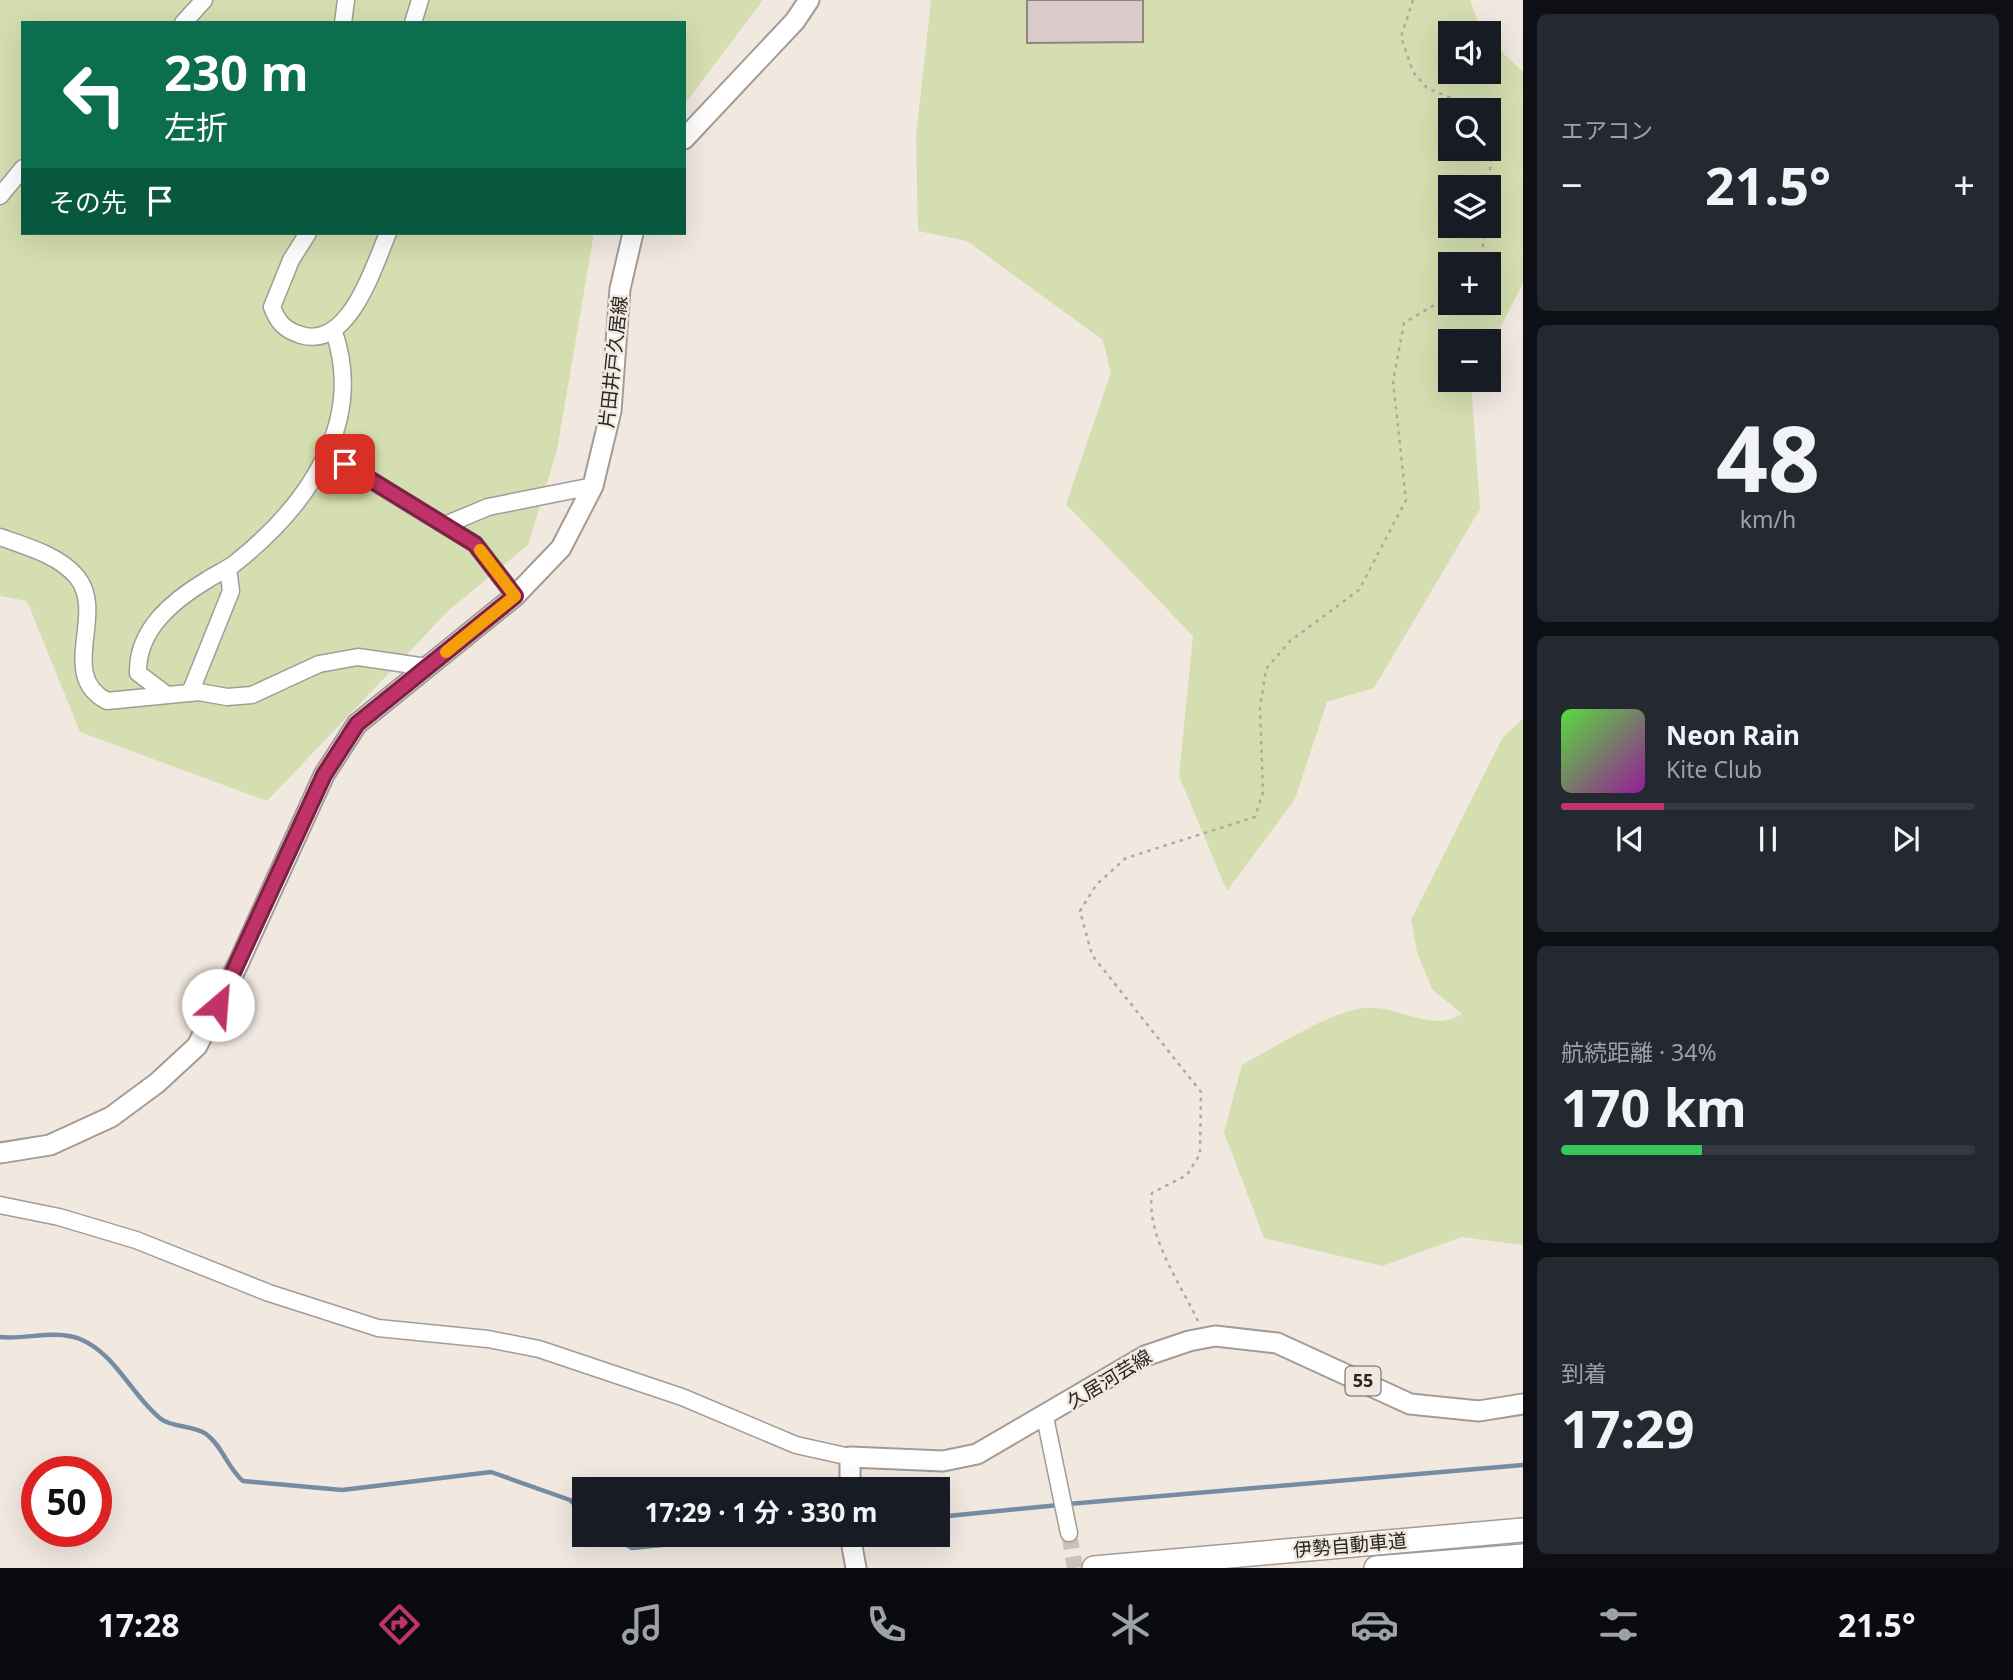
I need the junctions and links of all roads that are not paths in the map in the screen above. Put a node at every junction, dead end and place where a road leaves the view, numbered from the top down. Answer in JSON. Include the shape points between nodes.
{"nodes":[{"id":1,"x":204,"y":0,"type":"edge"},
{"id":2,"x":346,"y":0,"type":"edge"},
{"id":3,"x":420,"y":0,"type":"edge"},
{"id":4,"x":809,"y":0,"type":"edge"},
{"id":5,"x":185,"y":21,"type":"edge"},
{"id":6,"x":343,"y":21,"type":"edge"},
{"id":7,"x":414,"y":21,"type":"edge"},
{"id":8,"x":686,"y":137,"type":"edge"},
{"id":9,"x":21,"y":170,"type":"edge"},
{"id":10,"x":0,"y":196,"type":"edge"},
{"id":11,"x":306,"y":235,"type":"edge"},
{"id":12,"x":387,"y":235,"type":"edge"},
{"id":13,"x":633,"y":235,"type":"edge"},
{"id":14,"x":334,"y":332,"type":"junction"},
{"id":15,"x":328,"y":454,"type":"junction"},
{"id":16,"x":593,"y":486,"type":"junction"},
{"id":17,"x":445,"y":525,"type":"junction"},
{"id":18,"x":0,"y":537,"type":"edge"},
{"id":19,"x":228,"y":568,"type":"junction"},
{"id":20,"x":515,"y":596,"type":"junction"},
{"id":21,"x":427,"y":667,"type":"junction"},
{"id":22,"x":191,"y":693,"type":"junction"},
{"id":23,"x":167,"y":695,"type":"junction"},
{"id":24,"x":0,"y":1153,"type":"edge"},
{"id":25,"x":0,"y":1205,"type":"edge"},
{"id":26,"x":1523,"y":1404,"type":"edge"},
{"id":27,"x":1045,"y":1417,"type":"junction"},
{"id":28,"x":850,"y":1457,"type":"junction"},
{"id":29,"x":850,"y":1477,"type":"edge"},
{"id":30,"x":1523,"y":1530,"type":"edge"},
{"id":31,"x":1069,"y":1533,"type":"tunnel mouth"},
{"id":32,"x":852,"y":1547,"type":"edge"},
{"id":33,"x":1523,"y":1556,"type":"edge"},
{"id":34,"x":856,"y":1568,"type":"edge"},
{"id":35,"x":1094,"y":1568,"type":"edge"},
{"id":36,"x":1376,"y":1568,"type":"edge"}],
"edges":[{"from":1,"to":5,"type":"street"},
{"from":2,"to":6,"type":"street"},
{"from":3,"to":7,"type":"street"},
{"from":4,"to":8,"type":"main road"},
{"from":9,"to":10,"type":"street"},
{"from":11,"to":14,"type":"street","via":[[272,307],[278,322],[291,332],[312,339]]},
{"from":12,"to":14,"type":"street","via":[[360,295]]},
{"from":13,"to":16,"type":"main road","name":"片田井戸久居線","via":[[620,289],[611,411]]},
{"from":14,"to":15,"type":"street","via":[[345,380],[340,418]]},
{"from":15,"to":17,"type":"street"},
{"from":15,"to":19,"type":"street","via":[[285,519]]},
{"from":16,"to":17,"type":"street","via":[[488,507]]},
{"from":16,"to":20,"type":"main road","name":"片田井戸久居線","via":[[561,548]]},
{"from":17,"to":20,"type":"street","via":[[475,544]]},
{"from":18,"to":23,"type":"street","via":[[42,552],[77,576],[89,609],[84,678],[95,695],[107,701]]},
{"from":19,"to":22,"type":"street","via":[[231,591]]},
{"from":19,"to":23,"type":"street","via":[[166,611],[142,640],[138,673]]},
{"from":20,"to":21,"type":"main road","name":"片田井戸久居線"},
{"from":21,"to":22,"type":"street","via":[[358,657],[319,664],[252,695]]},
{"from":21,"to":24,"type":"main road","name":"片田井戸久居線","via":[[357,724],[324,775],[197,1046],[111,1117],[50,1145]]},
{"from":22,"to":23,"type":"street"},
{"from":25,"to":28,"type":"street","via":[[136,1240],[269,1293],[378,1328],[539,1349],[682,1397],[796,1445]]},
{"from":26,"to":27,"type":"main road","name":"久居河芸線","number":"55","via":[[1479,1411],[1410,1404],[1277,1343],[1206,1337],[1145,1356]]},
{"from":27,"to":28,"type":"main road","name":"久居河芸線","number":"55","via":[[966,1457],[943,1461]]},
{"from":27,"to":31,"type":"street"},
{"from":28,"to":29,"type":"main road"},
{"from":30,"to":35,"type":"highway","name":"伊勢自動車道"},
{"from":32,"to":34,"type":"main road"},
{"from":33,"to":36,"type":"highway","name":"伊勢自動車道"}]}
